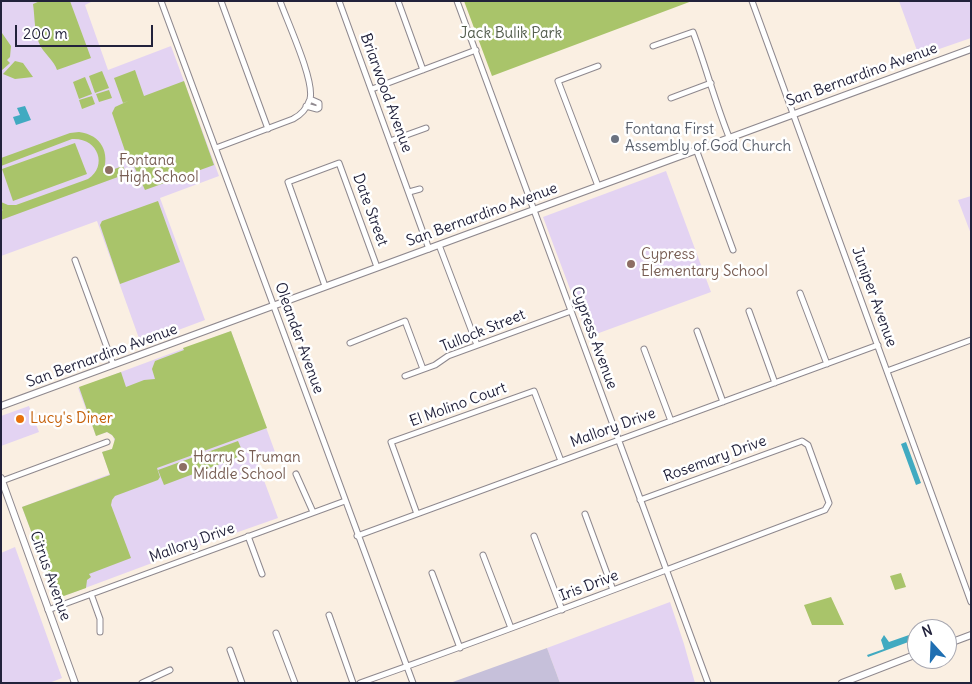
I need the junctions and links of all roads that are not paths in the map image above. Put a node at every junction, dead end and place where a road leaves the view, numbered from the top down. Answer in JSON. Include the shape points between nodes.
{"nodes":[{"id":1,"x":161,"y":1,"type":"edge"},
{"id":2,"x":221,"y":1,"type":"edge"},
{"id":3,"x":280,"y":1,"type":"edge"},
{"id":4,"x":339,"y":1,"type":"edge"},
{"id":5,"x":398,"y":1,"type":"edge"},
{"id":6,"x":457,"y":1,"type":"edge"},
{"id":7,"x":752,"y":1,"type":"edge"},
{"id":8,"x":653,"y":46,"type":"dead end"},
{"id":9,"x":971,"y":48,"type":"edge"},
{"id":10,"x":476,"y":50,"type":"junction"},
{"id":11,"x":598,"y":66,"type":"dead end"},
{"id":12,"x":423,"y":70,"type":"junction"},
{"id":13,"x":711,"y":83,"type":"junction"},
{"id":14,"x":372,"y":89,"type":"junction"},
{"id":15,"x":671,"y":98,"type":"dead end"},
{"id":16,"x":310,"y":99,"type":"junction"},
{"id":17,"x":306,"y":106,"type":"junction"},
{"id":18,"x":793,"y":114,"type":"junction"},
{"id":19,"x":426,"y":128,"type":"dead end"},
{"id":20,"x":268,"y":129,"type":"junction"},
{"id":21,"x":728,"y":137,"type":"junction"},
{"id":22,"x":390,"y":141,"type":"junction"},
{"id":23,"x":216,"y":148,"type":"junction"},
{"id":24,"x":696,"y":149,"type":"junction"},
{"id":25,"x":598,"y":186,"type":"junction"},
{"id":26,"x":420,"y":189,"type":"dead end"},
{"id":27,"x":409,"y":192,"type":"junction"},
{"id":28,"x":534,"y":210,"type":"junction"},
{"id":29,"x":439,"y":245,"type":"junction"},
{"id":30,"x":429,"y":249,"type":"junction"},
{"id":31,"x":733,"y":250,"type":"dead end"},
{"id":32,"x":75,"y":260,"type":"dead end"},
{"id":33,"x":377,"y":267,"type":"junction"},
{"id":34,"x":325,"y":286,"type":"junction"},
{"id":35,"x":800,"y":293,"type":"dead end"},
{"id":36,"x":274,"y":305,"type":"junction"},
{"id":37,"x":571,"y":311,"type":"junction"},
{"id":38,"x":749,"y":311,"type":"dead end"},
{"id":39,"x":697,"y":331,"type":"dead end"},
{"id":40,"x":971,"y":340,"type":"edge"},
{"id":41,"x":350,"y":343,"type":"dead end"},
{"id":42,"x":477,"y":345,"type":"junction"},
{"id":43,"x":878,"y":345,"type":"junction"},
{"id":44,"x":644,"y":349,"type":"dead end"},
{"id":45,"x":113,"y":364,"type":"junction"},
{"id":46,"x":826,"y":364,"type":"junction"},
{"id":47,"x":423,"y":369,"type":"junction"},
{"id":48,"x":887,"y":371,"type":"junction"},
{"id":49,"x":405,"y":376,"type":"dead end"},
{"id":50,"x":774,"y":383,"type":"junction"},
{"id":51,"x":723,"y":402,"type":"junction"},
{"id":52,"x":1,"y":406,"type":"edge"},
{"id":53,"x":671,"y":421,"type":"junction"},
{"id":54,"x":618,"y":441,"type":"junction"},
{"id":55,"x":107,"y":442,"type":"dead end"},
{"id":56,"x":561,"y":461,"type":"junction"},
{"id":57,"x":296,"y":474,"type":"dead end"},
{"id":58,"x":2,"y":479,"type":"edge"},
{"id":59,"x":640,"y":500,"type":"junction"},
{"id":60,"x":345,"y":501,"type":"junction"},
{"id":61,"x":826,"y":510,"type":"joint"},
{"id":62,"x":314,"y":512,"type":"junction"},
{"id":63,"x":417,"y":514,"type":"junction"},
{"id":64,"x":585,"y":514,"type":"dead end"},
{"id":65,"x":248,"y":536,"type":"junction"},
{"id":66,"x":358,"y":536,"type":"junction"},
{"id":67,"x":534,"y":536,"type":"dead end"},
{"id":68,"x":483,"y":555,"type":"dead end"},
{"id":69,"x":666,"y":570,"type":"junction"},
{"id":70,"x":432,"y":573,"type":"dead end"},
{"id":71,"x":262,"y":574,"type":"dead end"},
{"id":72,"x":613,"y":590,"type":"junction"},
{"id":73,"x":91,"y":594,"type":"junction"},
{"id":74,"x":971,"y":602,"type":"edge"},
{"id":75,"x":48,"y":610,"type":"junction"},
{"id":76,"x":562,"y":610,"type":"junction"},
{"id":77,"x":328,"y":615,"type":"dead end"},
{"id":78,"x":511,"y":628,"type":"junction"},
{"id":79,"x":100,"y":632,"type":"dead end"},
{"id":80,"x":276,"y":633,"type":"dead end"},
{"id":81,"x":971,"y":635,"type":"edge"},
{"id":82,"x":957,"y":640,"type":"edge"},
{"id":83,"x":460,"y":648,"type":"junction"},
{"id":84,"x":230,"y":650,"type":"dead end"},
{"id":85,"x":907,"y":658,"type":"edge"},
{"id":86,"x":406,"y":667,"type":"junction"},
{"id":87,"x":170,"y":670,"type":"dead end"},
{"id":88,"x":152,"y":681,"type":"edge"},
{"id":89,"x":75,"y":683,"type":"edge"},
{"id":90,"x":142,"y":683,"type":"edge"},
{"id":91,"x":242,"y":683,"type":"edge"},
{"id":92,"x":295,"y":683,"type":"edge"},
{"id":93,"x":353,"y":683,"type":"edge"},
{"id":94,"x":360,"y":683,"type":"edge"},
{"id":95,"x":412,"y":683,"type":"edge"},
{"id":96,"x":708,"y":683,"type":"edge"},
{"id":97,"x":842,"y":683,"type":"edge"}],
"edges":[{"from":1,"to":23,"type":"street","name":"Oleander Avenue"},
{"from":2,"to":20,"type":"street"},
{"from":3,"to":16,"type":"street","via":[[309,82]]},
{"from":4,"to":14,"type":"street","name":"Briarwood Avenue"},
{"from":5,"to":12,"type":"street"},
{"from":6,"to":10,"type":"street","name":"Cypress Avenue"},
{"from":7,"to":18,"type":"street","name":"Juniper Avenue"},
{"from":8,"to":13,"type":"street","via":[[693,32]]},
{"from":9,"to":18,"type":"main road","name":"San Bernardino Avenue"},
{"from":10,"to":12,"type":"street"},
{"from":10,"to":28,"type":"street","name":"Cypress Avenue"},
{"from":11,"to":25,"type":"street","via":[[558,81]]},
{"from":12,"to":14,"type":"street"},
{"from":13,"to":15,"type":"street"},
{"from":13,"to":21,"type":"street"},
{"from":14,"to":22,"type":"street","name":"Briarwood Avenue"},
{"from":16,"to":17,"type":"street"},
{"from":16,"to":17,"type":"street","via":[[319,102],[318,108]]},
{"from":17,"to":20,"type":"street","via":[[298,116]]},
{"from":18,"to":21,"type":"main road","name":"San Bernardino Avenue"},
{"from":18,"to":43,"type":"street","name":"Juniper Avenue"},
{"from":19,"to":22,"type":"street"},
{"from":20,"to":23,"type":"street"},
{"from":21,"to":24,"type":"main road","name":"San Bernardino Avenue"},
{"from":22,"to":27,"type":"street","name":"Briarwood Avenue"},
{"from":23,"to":36,"type":"street","name":"Oleander Avenue"},
{"from":24,"to":25,"type":"main road","name":"San Bernardino Avenue"},
{"from":24,"to":31,"type":"street"},
{"from":25,"to":28,"type":"main road","name":"San Bernardino Avenue"},
{"from":26,"to":27,"type":"street"},
{"from":27,"to":30,"type":"street","name":"Briarwood Avenue"},
{"from":28,"to":29,"type":"main road","name":"San Bernardino Avenue"},
{"from":28,"to":37,"type":"street","name":"Cypress Avenue"},
{"from":29,"to":30,"type":"main road","name":"San Bernardino Avenue"},
{"from":29,"to":42,"type":"street"},
{"from":30,"to":33,"type":"main road","name":"San Bernardino Avenue"},
{"from":32,"to":45,"type":"street"},
{"from":33,"to":34,"type":"main road","name":"San Bernardino Avenue"},
{"from":33,"to":34,"type":"street","name":"Date Street","via":[[339,163],[288,182]]},
{"from":34,"to":36,"type":"main road","name":"San Bernardino Avenue"},
{"from":35,"to":46,"type":"street"},
{"from":36,"to":45,"type":"main road","name":"San Bernardino Avenue"},
{"from":36,"to":60,"type":"street","name":"Oleander Avenue"},
{"from":37,"to":42,"type":"street","name":"Tullock Street"},
{"from":37,"to":54,"type":"street","name":"Cypress Avenue"},
{"from":38,"to":50,"type":"street"},
{"from":39,"to":51,"type":"street"},
{"from":40,"to":48,"type":"street"},
{"from":41,"to":47,"type":"street","via":[[405,321]]},
{"from":42,"to":47,"type":"street","name":"Tullock Street"},
{"from":43,"to":46,"type":"street","name":"Mallory Drive"},
{"from":43,"to":48,"type":"street","name":"Juniper Avenue"},
{"from":44,"to":53,"type":"street"},
{"from":45,"to":52,"type":"main road","name":"San Bernardino Avenue"},
{"from":46,"to":50,"type":"street","name":"Mallory Drive"},
{"from":47,"to":49,"type":"street","name":"Tullock Street"},
{"from":48,"to":74,"type":"street","name":"Juniper Avenue"},
{"from":50,"to":51,"type":"street","name":"Mallory Drive"},
{"from":51,"to":53,"type":"street","name":"Mallory Drive"},
{"from":53,"to":54,"type":"street","name":"Mallory Drive"},
{"from":54,"to":56,"type":"street","name":"Mallory Drive"},
{"from":54,"to":59,"type":"street","name":"Cypress Avenue"},
{"from":55,"to":58,"type":"street"},
{"from":56,"to":63,"type":"street","name":"Mallory Drive"},
{"from":56,"to":63,"type":"street","name":"El Molino Court","via":[[534,391],[392,442]]},
{"from":57,"to":62,"type":"street"},
{"from":58,"to":75,"type":"main road","name":"Citrus Avenue"},
{"from":59,"to":61,"type":"street","name":"Rosemary Drive","via":[[799,441],[808,445],[828,500]]},
{"from":59,"to":69,"type":"street","name":"Cypress Avenue"},
{"from":60,"to":62,"type":"street","name":"Mallory Drive"},
{"from":60,"to":66,"type":"street","name":"Oleander Avenue"},
{"from":61,"to":69,"type":"street","name":"Iris Drive"},
{"from":62,"to":65,"type":"street","name":"Mallory Drive"},
{"from":63,"to":66,"type":"street","name":"Mallory Drive"},
{"from":64,"to":72,"type":"street"},
{"from":65,"to":71,"type":"street"},
{"from":65,"to":73,"type":"street","name":"Mallory Drive"},
{"from":66,"to":86,"type":"street","name":"Oleander Avenue"},
{"from":67,"to":76,"type":"street"},
{"from":68,"to":78,"type":"street"},
{"from":69,"to":72,"type":"street","name":"Iris Drive"},
{"from":69,"to":96,"type":"street","name":"Cypress Avenue"},
{"from":70,"to":83,"type":"street"},
{"from":72,"to":76,"type":"street","name":"Iris Drive"},
{"from":73,"to":75,"type":"street","name":"Mallory Drive"},
{"from":73,"to":79,"type":"street","via":[[100,619]]},
{"from":75,"to":89,"type":"main road","name":"Citrus Avenue"},
{"from":76,"to":78,"type":"street","name":"Iris Drive"},
{"from":77,"to":93,"type":"street"},
{"from":78,"to":83,"type":"street","name":"Iris Drive"},
{"from":80,"to":92,"type":"street"},
{"from":81,"to":82,"type":"main road"},
{"from":83,"to":86,"type":"street","name":"Iris Drive"},
{"from":84,"to":91,"type":"street"},
{"from":85,"to":97,"type":"main road"},
{"from":86,"to":94,"type":"street","name":"Iris Drive"},
{"from":86,"to":95,"type":"street","name":"Oleander Avenue"},
{"from":87,"to":88,"type":"street"},
{"from":88,"to":90,"type":"street"}]}
